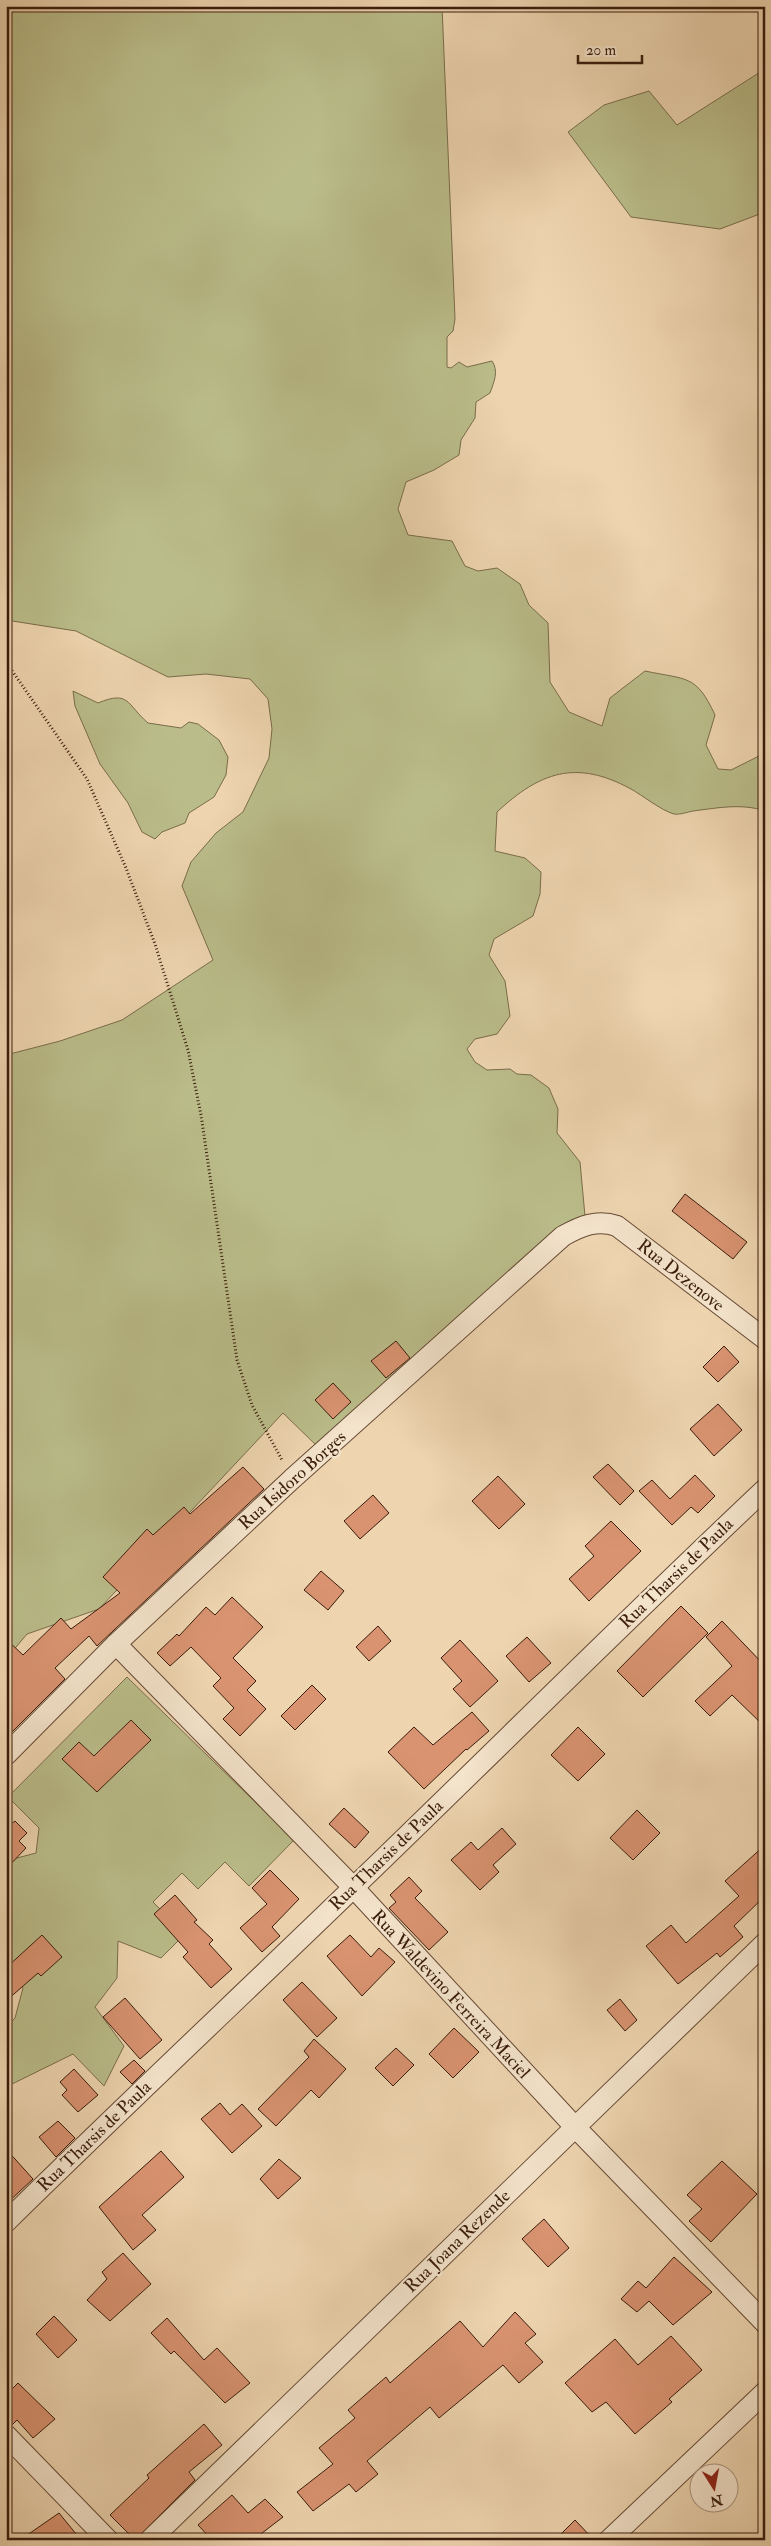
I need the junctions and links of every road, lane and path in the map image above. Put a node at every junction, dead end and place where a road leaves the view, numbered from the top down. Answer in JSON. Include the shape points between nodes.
{"nodes":[{"id":1,"x":6,"y":662,"type":"edge"},
{"id":2,"x":592,"y":1223,"type":"joint"},
{"id":3,"x":765,"y":1340,"type":"edge"},
{"id":4,"x":292,"y":1479,"type":"junction"},
{"id":5,"x":765,"y":1489,"type":"edge"},
{"id":6,"x":116,"y":1644,"type":"junction"},
{"id":7,"x":6,"y":1755,"type":"edge"},
{"id":8,"x":353,"y":1888,"type":"junction"},
{"id":9,"x":765,"y":1943,"type":"edge"},
{"id":10,"x":574,"y":2127,"type":"junction"},
{"id":11,"x":6,"y":2222,"type":"edge"},
{"id":12,"x":765,"y":2323,"type":"edge"},
{"id":13,"x":765,"y":2392,"type":"edge"},
{"id":14,"x":6,"y":2436,"type":"edge"},
{"id":15,"x":108,"y":2540,"type":"edge"},
{"id":16,"x":150,"y":2540,"type":"edge"},
{"id":17,"x":610,"y":2540,"type":"edge"}],
"edges":[{"from":1,"to":4,"type":"path","via":[[87,779],[155,944],[188,1050],[201,1115],[237,1360],[252,1405]]},
{"from":2,"to":3,"type":"street","name":"Rua Dezenove","via":[[607,1222],[617,1226]]},
{"from":2,"to":4,"type":"street","name":"Rua Isidoro Borges","via":[[563,1236]]},
{"from":4,"to":6,"type":"street","name":"Rua Isidoro Borges"},
{"from":5,"to":8,"type":"street","name":"Rua Tharsis de Paula"},
{"from":6,"to":7,"type":"street","name":"Rua Isidoro Borges"},
{"from":6,"to":8,"type":"street","name":"Rua Waldevino Ferreira Maciel"},
{"from":8,"to":10,"type":"street","name":"Rua Waldevino Ferreira Maciel"},
{"from":8,"to":11,"type":"street","name":"Rua Tharsis de Paula"},
{"from":9,"to":10,"type":"street","name":"Rua Joana Rezende"},
{"from":10,"to":12,"type":"street","name":"Rua Waldevino Ferreira Maciel"},
{"from":10,"to":16,"type":"street","name":"Rua Joana Rezende"},
{"from":13,"to":17,"type":"street"},
{"from":14,"to":15,"type":"street"}]}
